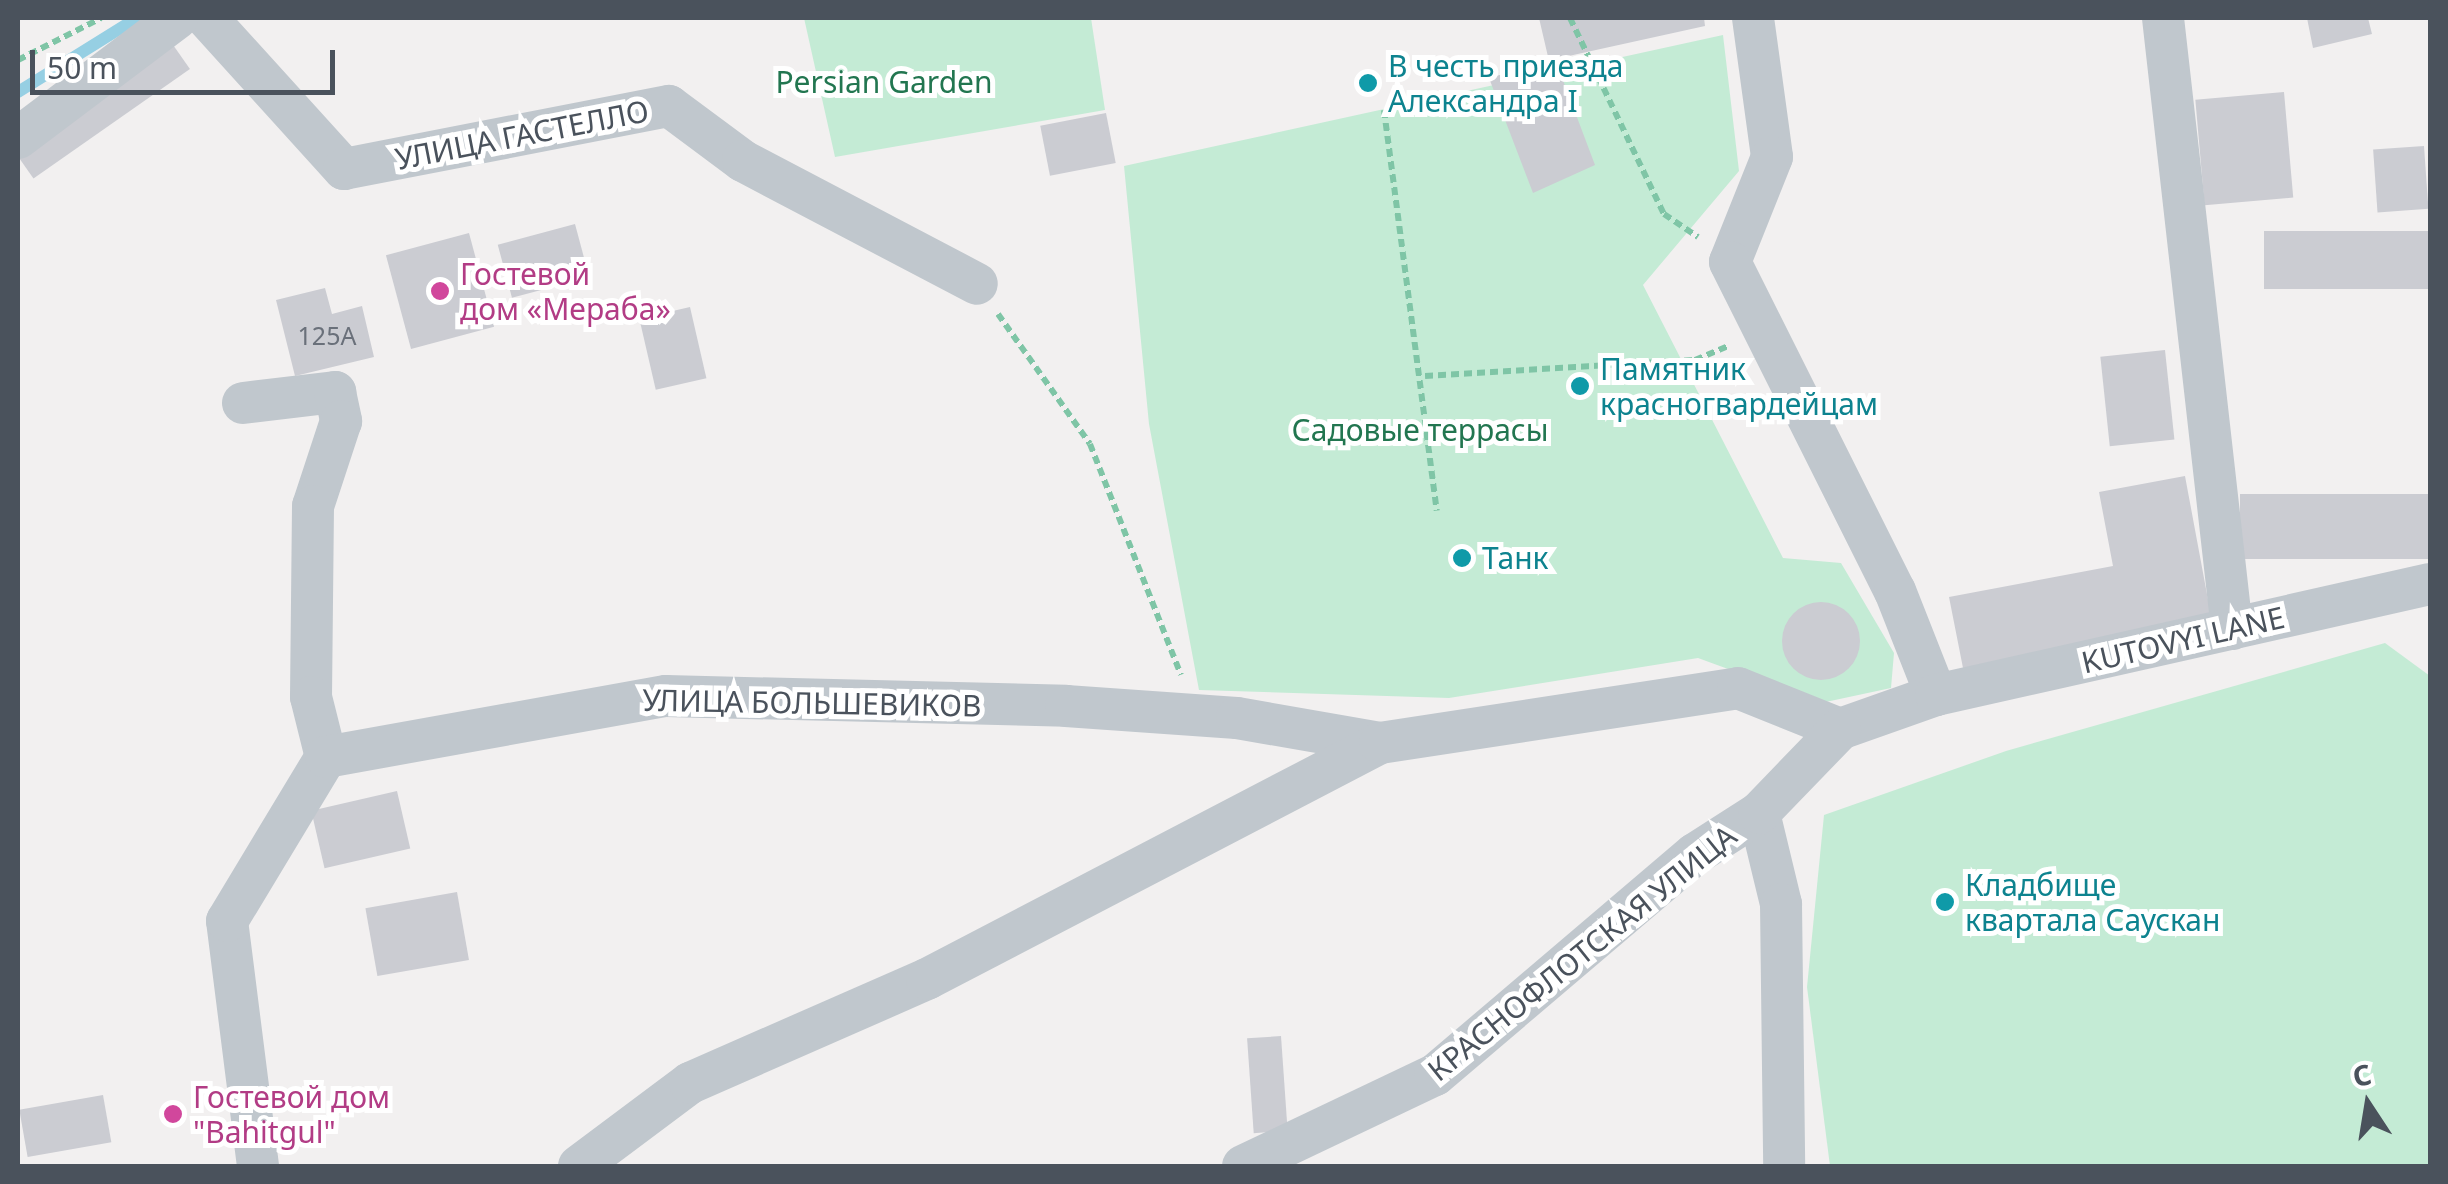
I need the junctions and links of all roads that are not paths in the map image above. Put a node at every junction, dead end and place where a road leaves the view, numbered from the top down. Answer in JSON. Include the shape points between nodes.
{"nodes":[{"id":1,"x":178,"y":18,"type":"edge"},
{"id":2,"x":208,"y":18,"type":"edge"},
{"id":3,"x":1753,"y":18,"type":"edge"},
{"id":4,"x":2163,"y":18,"type":"edge"},
{"id":5,"x":18,"y":138,"type":"edge"},
{"id":6,"x":977,"y":284,"type":"road end"},
{"id":7,"x":244,"y":402,"type":"dead end"},
{"id":8,"x":2430,"y":584,"type":"edge"},
{"id":9,"x":2232,"y":629,"type":"junction"},
{"id":10,"x":1936,"y":696,"type":"junction"},
{"id":11,"x":1840,"y":729,"type":"junction"},
{"id":12,"x":1380,"y":743,"type":"junction"},
{"id":13,"x":326,"y":757,"type":"junction"},
{"id":14,"x":1759,"y":813,"type":"junction"},
{"id":15,"x":258,"y":1166,"type":"edge"},
{"id":16,"x":578,"y":1166,"type":"edge"},
{"id":17,"x":1243,"y":1166,"type":"edge"},
{"id":18,"x":1784,"y":1166,"type":"edge"}],
"edges":[{"from":1,"to":5,"type":"street"},
{"from":2,"to":6,"type":"street","name":"УЛИЦА ГАСТЕЛЛО","via":[[344,169],[669,106],[743,161]]},
{"from":3,"to":10,"type":"street","via":[[1772,157],[1730,262],[1895,592]]},
{"from":4,"to":9,"type":"street"},
{"from":7,"to":13,"type":"street","via":[[335,392],[341,420],[313,506],[311,697]]},
{"from":8,"to":9,"type":"street","name":"KUTOVYI LANE"},
{"from":9,"to":10,"type":"street","name":"KUTOVYI LANE"},
{"from":10,"to":11,"type":"street","name":"KUTOVYI LANE"},
{"from":11,"to":12,"type":"street","via":[[1738,688]]},
{"from":11,"to":14,"type":"street","name":"КРАСНОФЛОТСКАЯ УЛИЦА"},
{"from":12,"to":13,"type":"street","name":"УЛИЦА БОЛЬШЕВИКОВ","via":[[1196,715],[666,696]]},
{"from":12,"to":16,"type":"street","via":[[927,979],[690,1083]]},
{"from":13,"to":15,"type":"street","via":[[227,920]]},
{"from":14,"to":17,"type":"street","name":"КРАСНОФЛОТСКАЯ УЛИЦА","via":[[1695,854],[1436,1074]]},
{"from":14,"to":18,"type":"street","via":[[1781,904]]}]}
